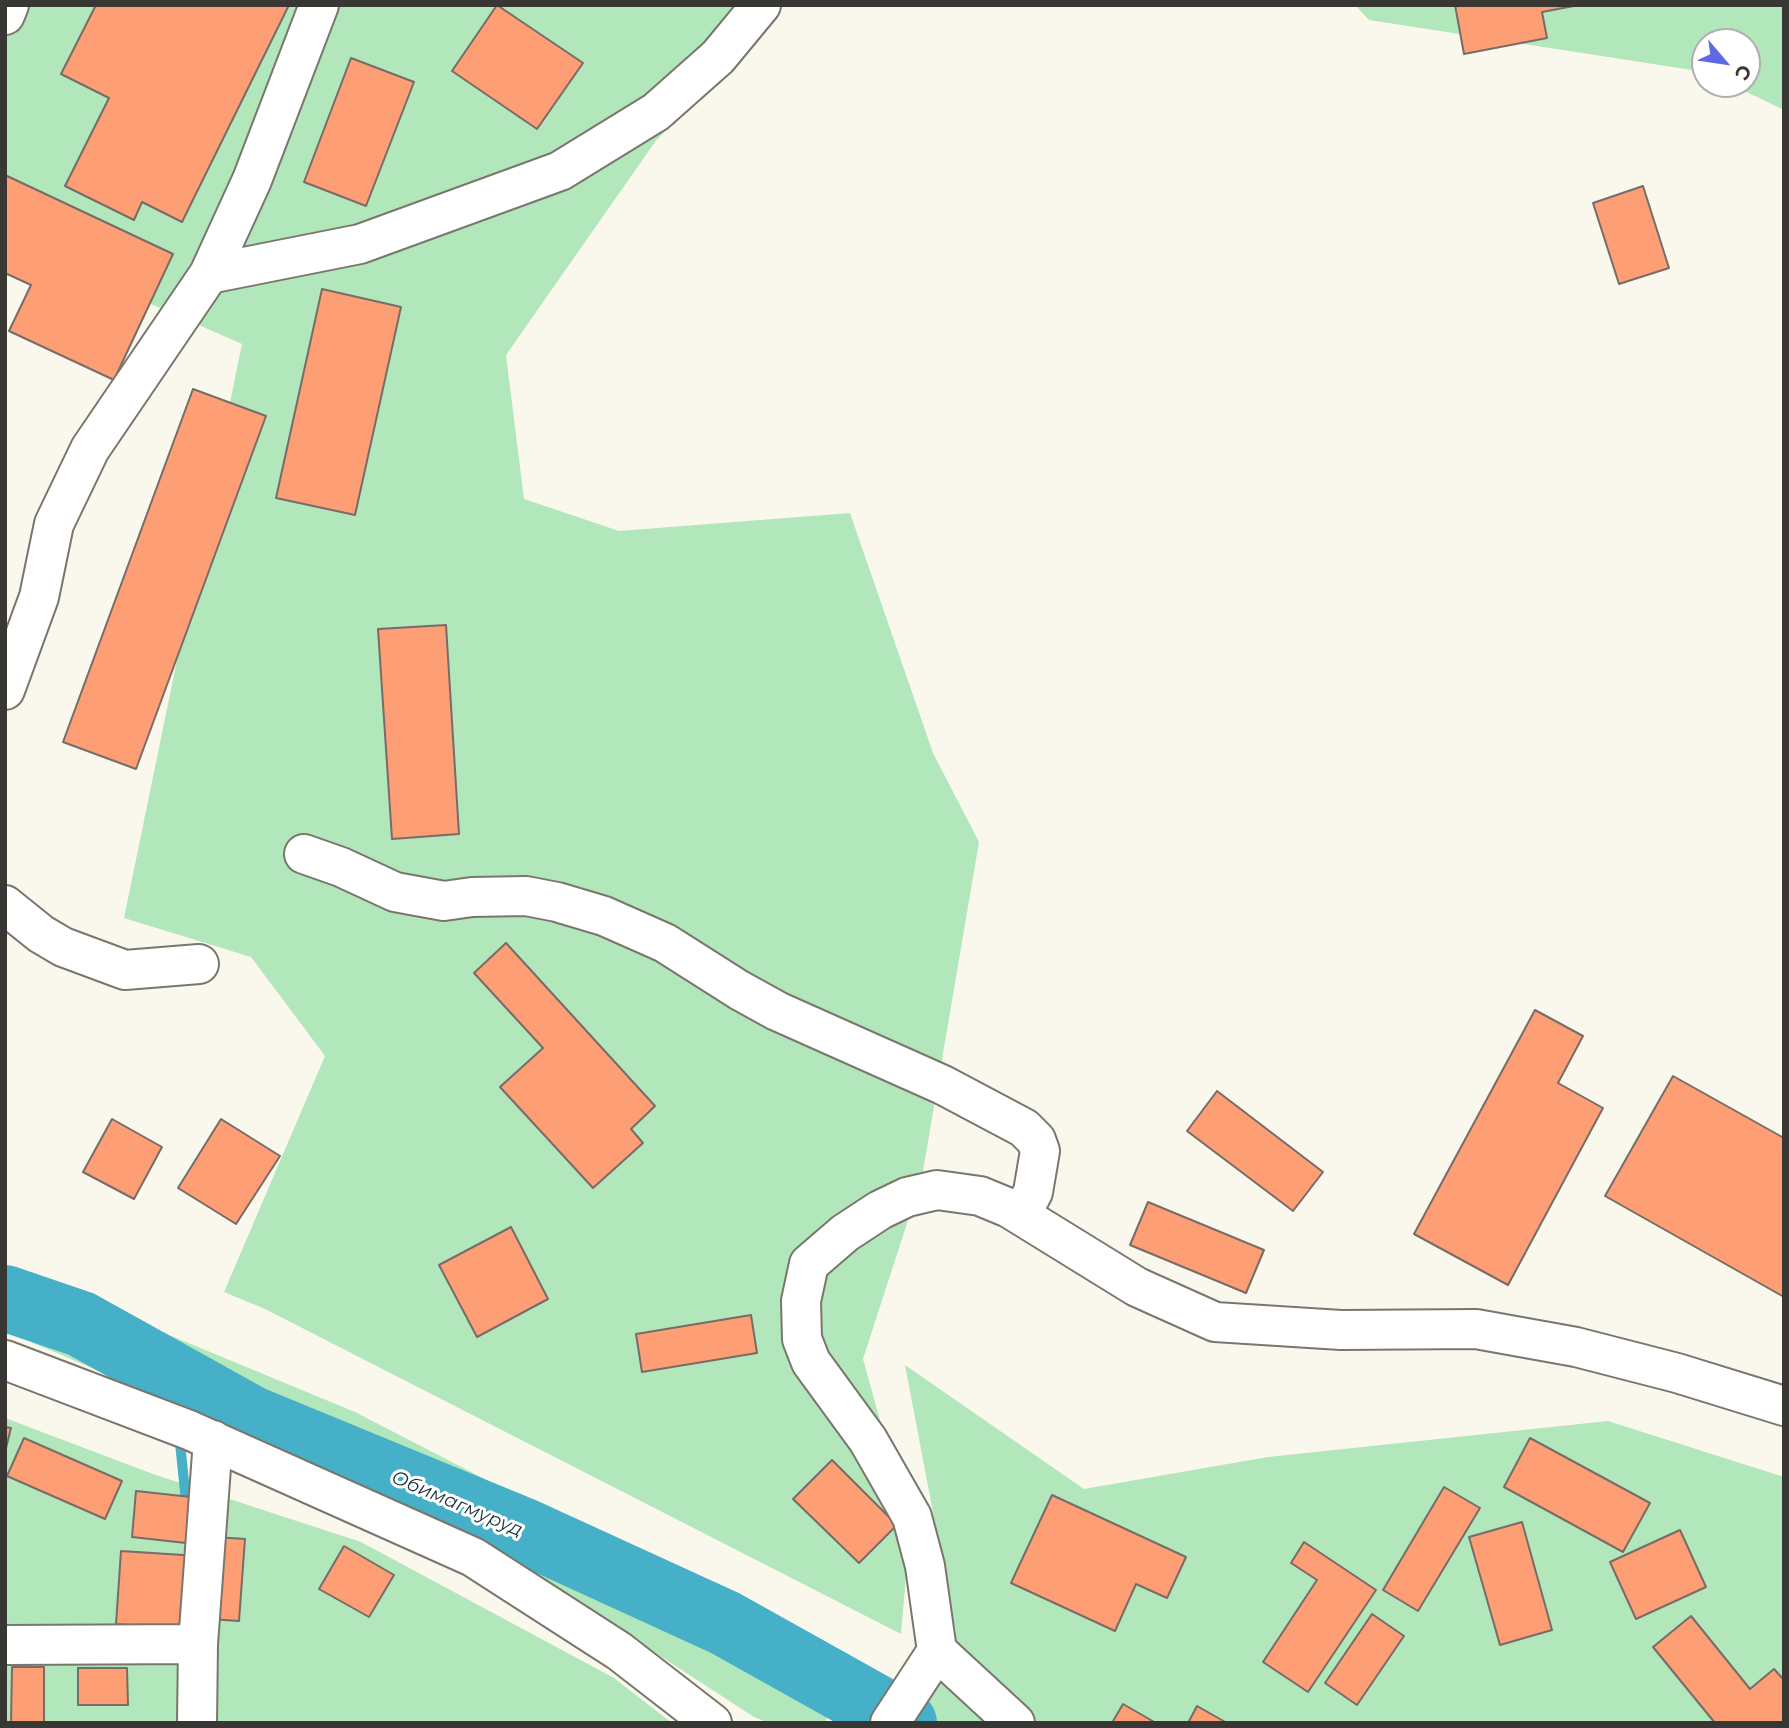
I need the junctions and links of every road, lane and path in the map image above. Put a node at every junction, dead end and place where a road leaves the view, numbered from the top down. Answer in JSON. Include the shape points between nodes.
{"nodes":[{"id":1,"x":9,"y":5,"type":"edge"},
{"id":2,"x":319,"y":5,"type":"edge"},
{"id":3,"x":761,"y":5,"type":"edge"},
{"id":4,"x":5,"y":15,"type":"edge"},
{"id":5,"x":209,"y":274,"type":"junction"},
{"id":6,"x":5,"y":690,"type":"edge"},
{"id":7,"x":304,"y":854,"type":"dead end"},
{"id":8,"x":5,"y":905,"type":"edge"},
{"id":9,"x":199,"y":964,"type":"dead end"},
{"id":10,"x":1021,"y":1215,"type":"junction"},
{"id":11,"x":5,"y":1360,"type":"edge"},
{"id":12,"x":1784,"y":1406,"type":"edge"},
{"id":13,"x":202,"y":1435,"type":"junction"},
{"id":14,"x":198,"y":1644,"type":"junction"},
{"id":15,"x":5,"y":1645,"type":"edge"},
{"id":16,"x":931,"y":1661,"type":"junction"},
{"id":17,"x":197,"y":1723,"type":"edge"},
{"id":18,"x":712,"y":1723,"type":"edge"},
{"id":19,"x":890,"y":1723,"type":"edge"},
{"id":20,"x":1015,"y":1723,"type":"edge"}],
"edges":[{"from":1,"to":4,"type":"street"},
{"from":2,"to":5,"type":"street","via":[[252,180]]},
{"from":3,"to":5,"type":"street","via":[[718,57],[656,112],[560,171],[360,244]]},
{"from":5,"to":6,"type":"street","via":[[90,449],[54,523],[39,597]]},
{"from":7,"to":10,"type":"street","via":[[395,892],[444,901],[526,896],[604,916],[665,943],[777,1011],[943,1085],[1024,1128],[1040,1151],[1033,1192]]},
{"from":8,"to":9,"type":"street","via":[[63,947],[125,971]]},
{"from":10,"to":12,"type":"street","via":[[1137,1287],[1215,1322],[1341,1330],[1476,1329],[1589,1350]]},
{"from":10,"to":16,"type":"street","via":[[980,1196],[937,1190],[906,1197],[845,1233],[809,1264],[801,1301],[802,1339],[811,1362],[868,1440],[912,1517],[925,1566]]},
{"from":11,"to":13,"type":"street"},
{"from":13,"to":14,"type":"street"},
{"from":13,"to":18,"type":"street","via":[[473,1557],[619,1651]]},
{"from":14,"to":15,"type":"street"},
{"from":14,"to":17,"type":"street"},
{"from":16,"to":19,"type":"street"},
{"from":16,"to":20,"type":"street"}]}
